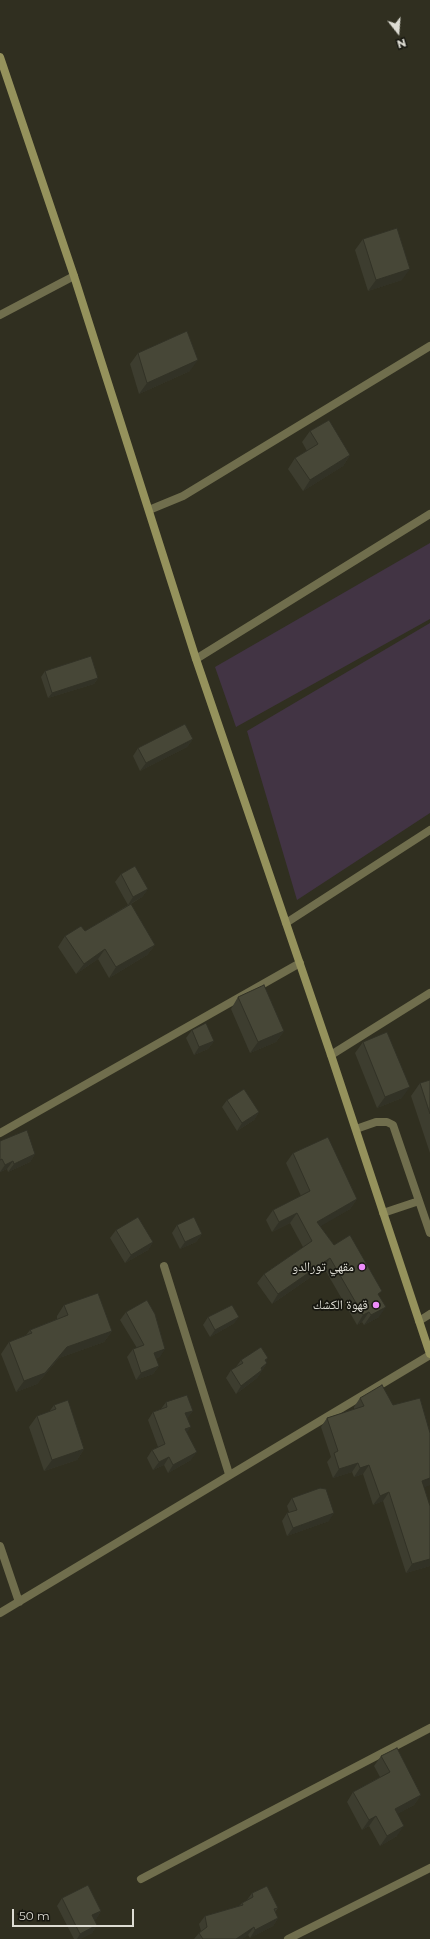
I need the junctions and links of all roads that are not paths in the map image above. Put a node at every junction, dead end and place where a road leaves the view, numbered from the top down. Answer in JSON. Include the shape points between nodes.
{"nodes":[{"id":1,"x":0,"y":57,"type":"edge"},
{"id":2,"x":74,"y":276,"type":"junction"},
{"id":3,"x":0,"y":315,"type":"edge"},
{"id":4,"x":430,"y":346,"type":"edge"},
{"id":5,"x":149,"y":510,"type":"junction"},
{"id":6,"x":430,"y":514,"type":"edge"},
{"id":7,"x":196,"y":659,"type":"junction"},
{"id":8,"x":430,"y":830,"type":"edge"},
{"id":9,"x":286,"y":923,"type":"junction"},
{"id":10,"x":300,"y":963,"type":"junction"},
{"id":11,"x":430,"y":993,"type":"edge"},
{"id":12,"x":331,"y":1055,"type":"junction"},
{"id":13,"x":356,"y":1129,"type":"junction"},
{"id":14,"x":0,"y":1132,"type":"edge"},
{"id":15,"x":419,"y":1201,"type":"junction"},
{"id":16,"x":384,"y":1213,"type":"junction"},
{"id":17,"x":430,"y":1233,"type":"edge"},
{"id":18,"x":164,"y":1266,"type":"dead end"},
{"id":19,"x":430,"y":1314,"type":"edge"},
{"id":20,"x":419,"y":1321,"type":"junction"},
{"id":21,"x":430,"y":1355,"type":"edge"},
{"id":22,"x":229,"y":1474,"type":"junction"},
{"id":23,"x":0,"y":1546,"type":"edge"},
{"id":24,"x":19,"y":1602,"type":"junction"},
{"id":25,"x":0,"y":1613,"type":"edge"},
{"id":26,"x":430,"y":1728,"type":"edge"},
{"id":27,"x":430,"y":1868,"type":"edge"},
{"id":28,"x":141,"y":1879,"type":"dead end"},
{"id":29,"x":288,"y":1939,"type":"edge"}],
"edges":[{"from":1,"to":2,"type":"main road"},
{"from":2,"to":3,"type":"street"},
{"from":2,"to":5,"type":"main road"},
{"from":4,"to":5,"type":"street","via":[[183,496]]},
{"from":5,"to":7,"type":"main road"},
{"from":6,"to":7,"type":"street"},
{"from":7,"to":9,"type":"main road"},
{"from":8,"to":9,"type":"street"},
{"from":9,"to":10,"type":"main road"},
{"from":10,"to":12,"type":"main road"},
{"from":10,"to":14,"type":"street"},
{"from":11,"to":12,"type":"street"},
{"from":12,"to":13,"type":"main road"},
{"from":13,"to":15,"type":"street","via":[[376,1122],[393,1125]]},
{"from":13,"to":16,"type":"main road"},
{"from":15,"to":16,"type":"street"},
{"from":15,"to":17,"type":"street"},
{"from":16,"to":20,"type":"main road"},
{"from":18,"to":22,"type":"street"},
{"from":19,"to":20,"type":"street"},
{"from":20,"to":21,"type":"main road"},
{"from":21,"to":22,"type":"street"},
{"from":22,"to":24,"type":"street"},
{"from":23,"to":24,"type":"street"},
{"from":24,"to":25,"type":"street"},
{"from":26,"to":28,"type":"street"},
{"from":27,"to":29,"type":"street"}]}
